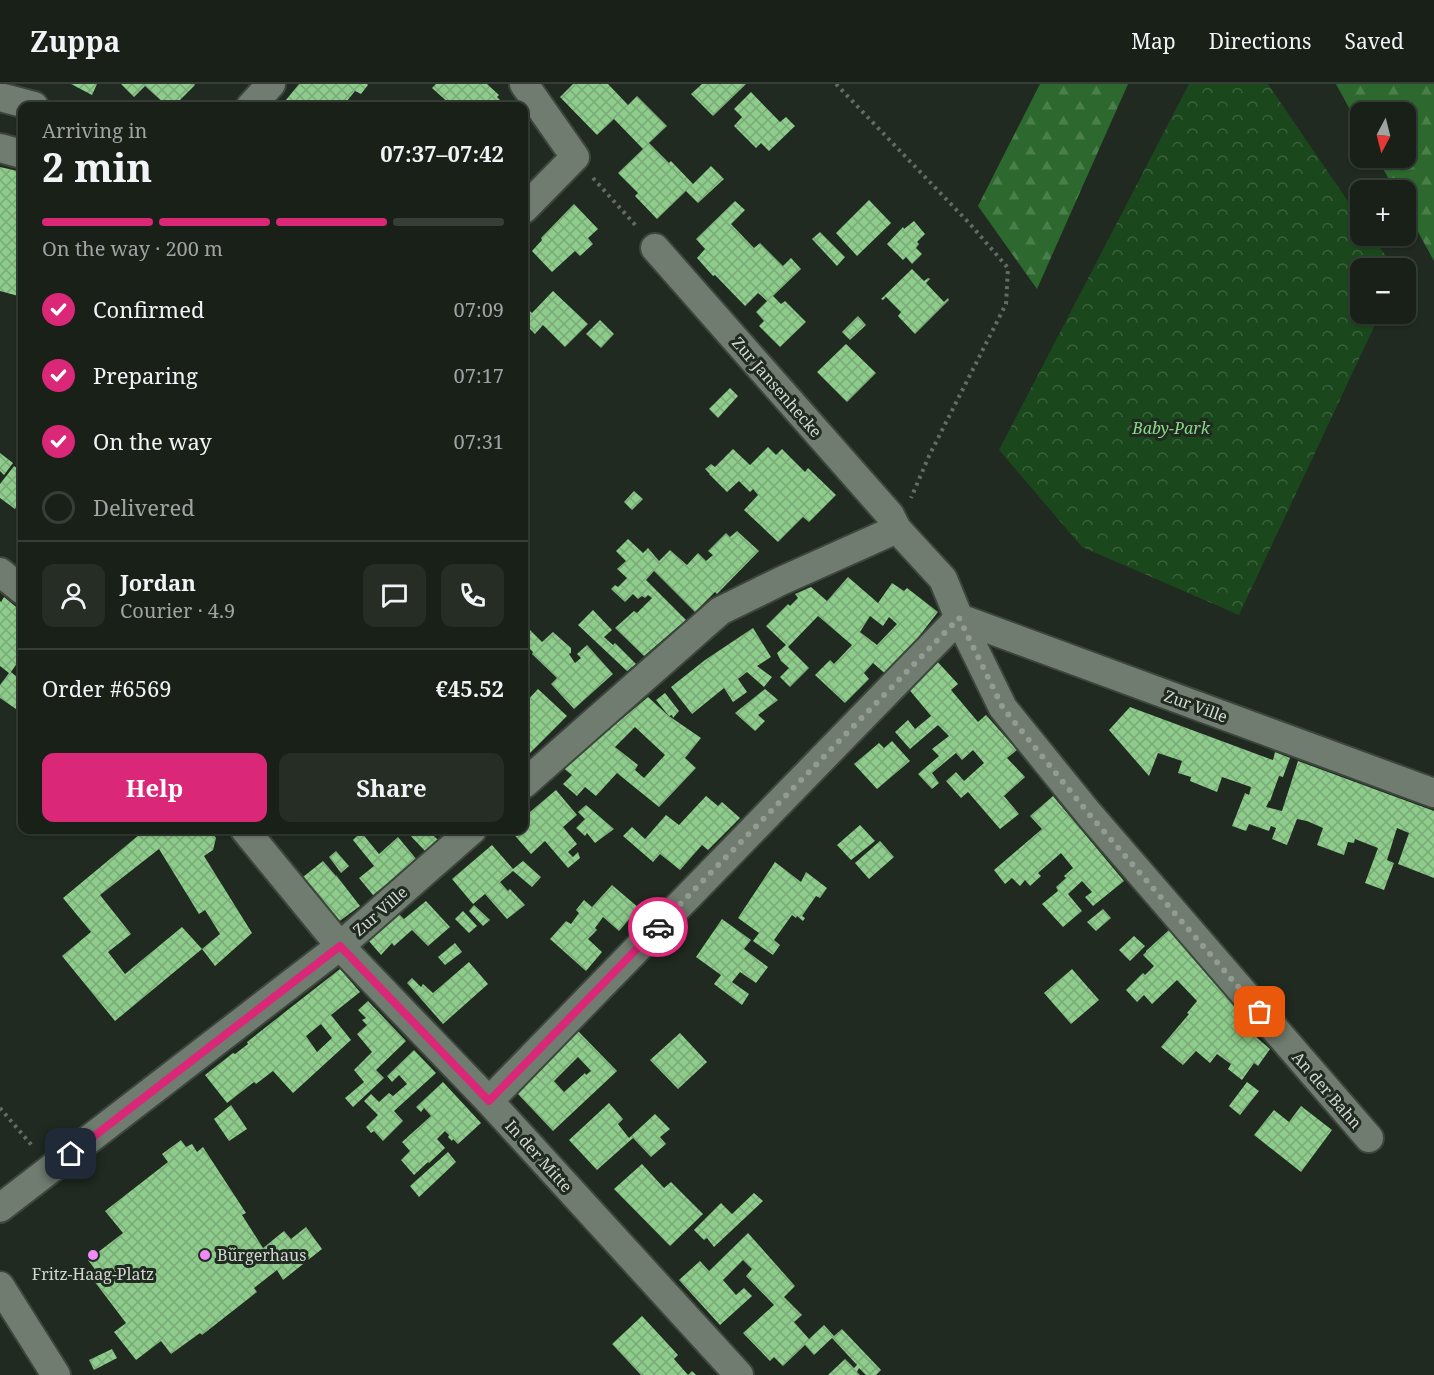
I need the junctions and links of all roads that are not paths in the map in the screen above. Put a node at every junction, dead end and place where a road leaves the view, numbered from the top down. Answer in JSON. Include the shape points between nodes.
{"nodes":[{"id":1,"x":271,"y":84,"type":"edge"},
{"id":2,"x":524,"y":84,"type":"edge"},
{"id":3,"x":0,"y":98,"type":"edge"},
{"id":4,"x":18,"y":102,"type":"edge"},
{"id":5,"x":255,"y":102,"type":"edge"},
{"id":6,"x":0,"y":148,"type":"edge"},
{"id":7,"x":18,"y":153,"type":"edge"},
{"id":8,"x":528,"y":205,"type":"edge"},
{"id":9,"x":655,"y":248,"type":"road end"},
{"id":10,"x":897,"y":529,"type":"junction"},
{"id":11,"x":0,"y":572,"type":"edge"},
{"id":12,"x":18,"y":587,"type":"edge"},
{"id":13,"x":959,"y":618,"type":"junction"},
{"id":14,"x":528,"y":780,"type":"edge"},
{"id":15,"x":1434,"y":793,"type":"edge"},
{"id":16,"x":248,"y":834,"type":"edge"},
{"id":17,"x":467,"y":834,"type":"edge"},
{"id":18,"x":340,"y":946,"type":"junction"},
{"id":19,"x":489,"y":1101,"type":"junction"},
{"id":20,"x":1369,"y":1138,"type":"dead end"},
{"id":21,"x":0,"y":1208,"type":"edge"},
{"id":22,"x":0,"y":1286,"type":"edge"},
{"id":23,"x":56,"y":1375,"type":"edge"},
{"id":24,"x":739,"y":1375,"type":"edge"}],
"edges":[{"from":1,"to":5,"type":"street"},
{"from":2,"to":8,"type":"street","via":[[575,157]]},
{"from":3,"to":4,"type":"street"},
{"from":6,"to":7,"type":"street"},
{"from":9,"to":10,"type":"street","name":"Zur Jansenhecke","via":[[890,515]]},
{"from":10,"to":13,"type":"street","name":"An der Bahn","via":[[943,579]]},
{"from":10,"to":14,"type":"street","via":[[720,611]]},
{"from":11,"to":12,"type":"street"},
{"from":13,"to":15,"type":"street","name":"Zur Ville"},
{"from":13,"to":19,"type":"street"},
{"from":13,"to":20,"type":"street","name":"An der Bahn","via":[[1003,708]]},
{"from":16,"to":18,"type":"street","name":"In der Mitte"},
{"from":17,"to":18,"type":"street","name":"Zur Ville"},
{"from":18,"to":19,"type":"street","name":"In der Mitte"},
{"from":18,"to":21,"type":"street","name":"Zur Ville"},
{"from":19,"to":24,"type":"street","name":"In der Mitte"},
{"from":22,"to":23,"type":"street"}]}
